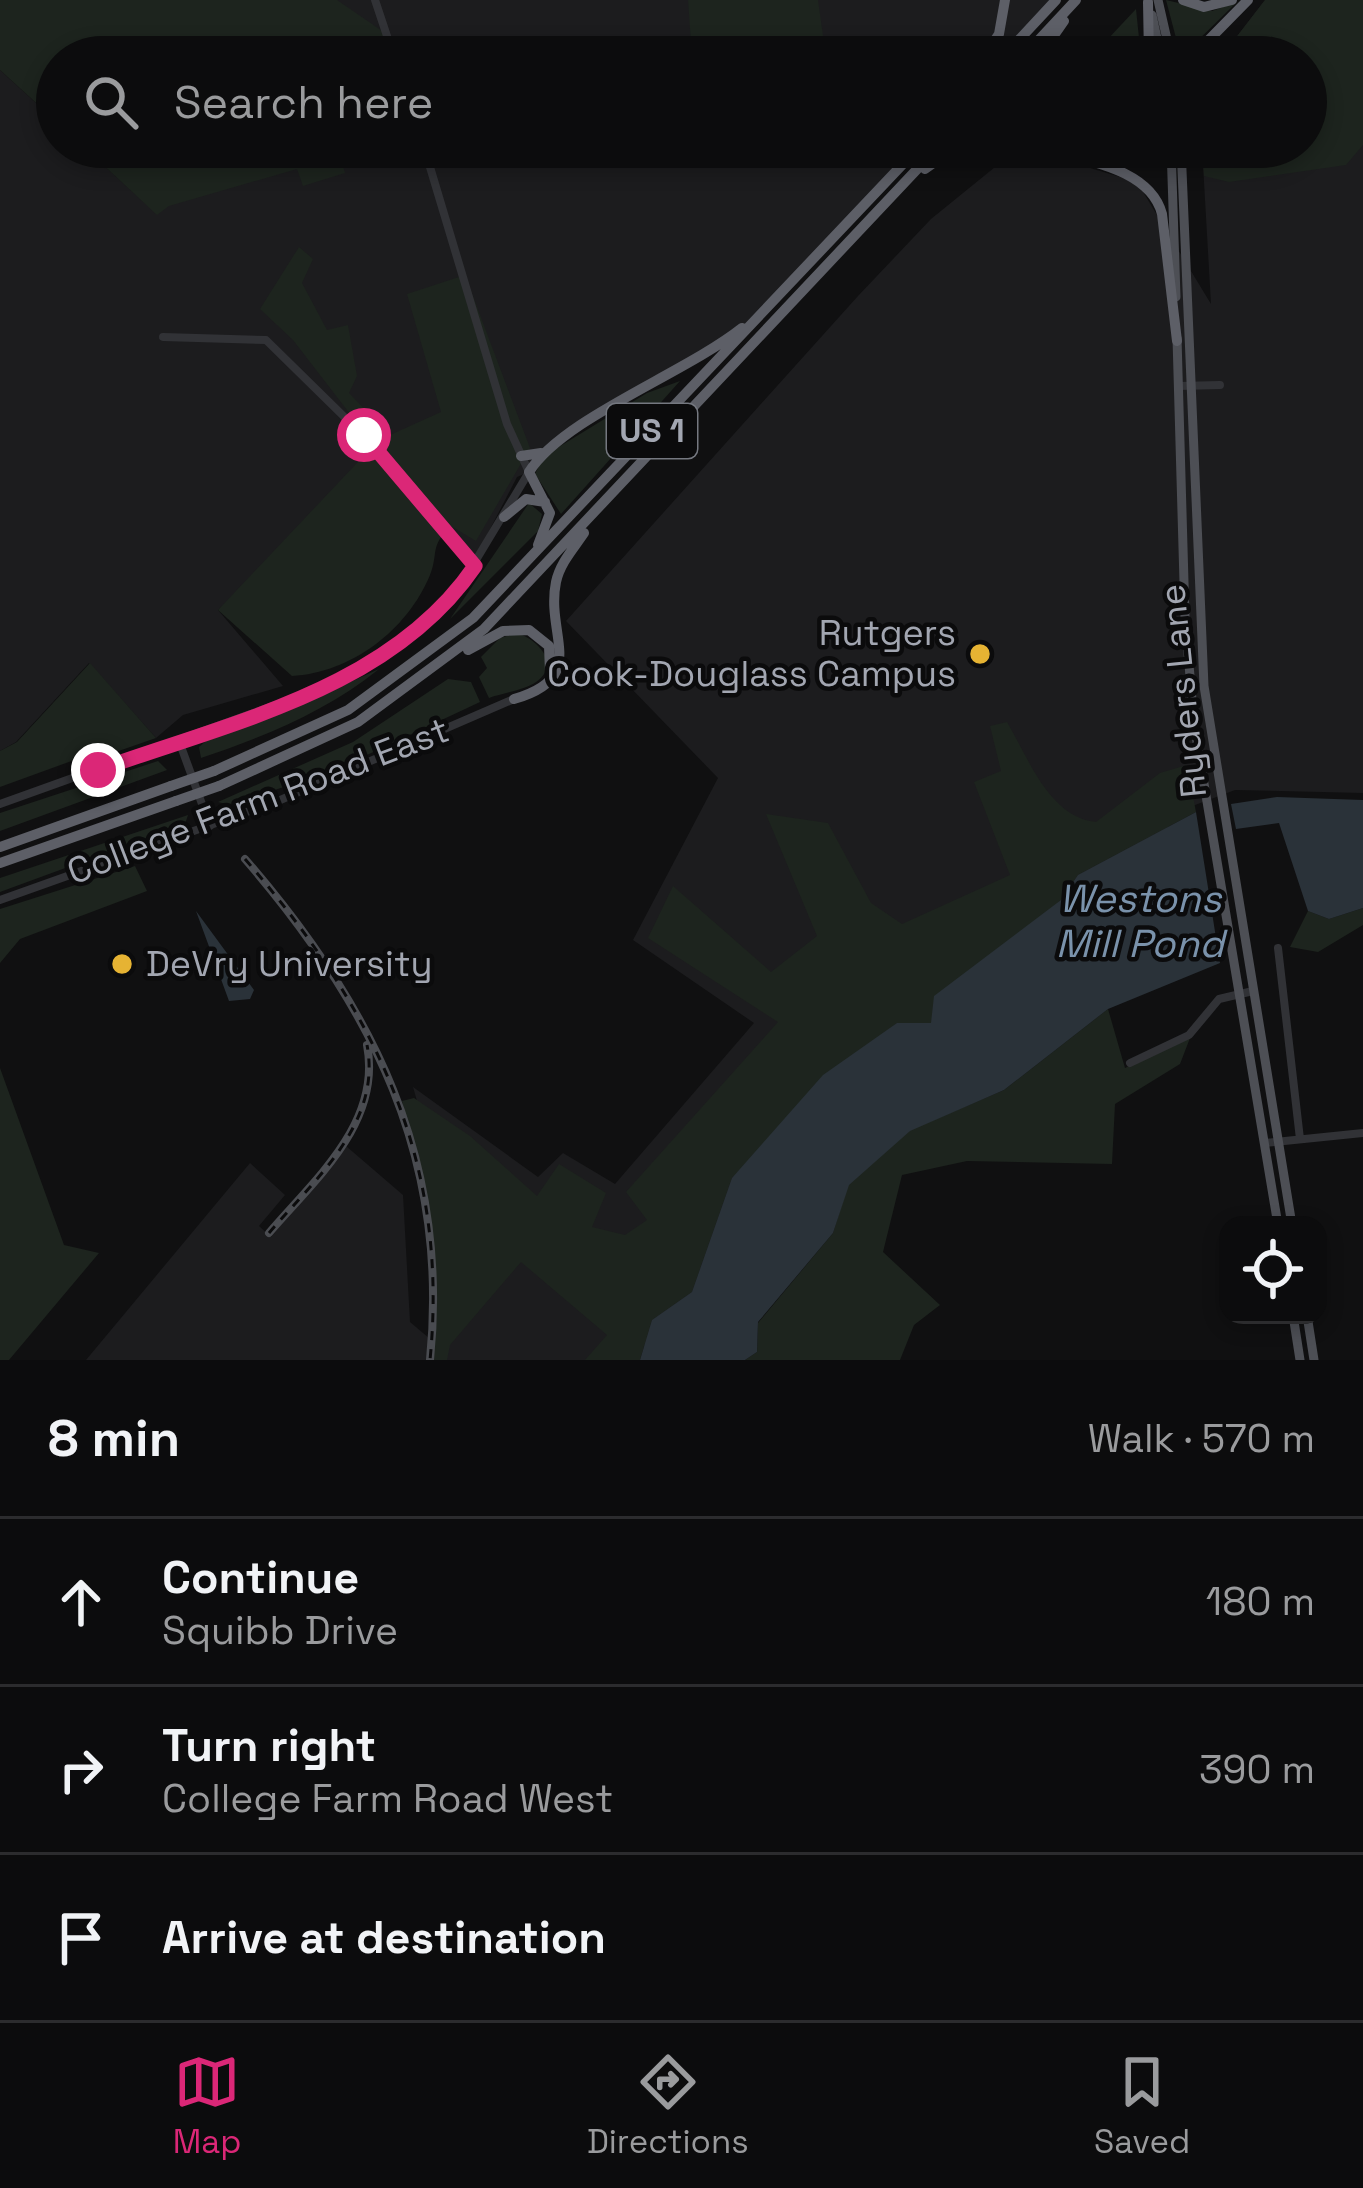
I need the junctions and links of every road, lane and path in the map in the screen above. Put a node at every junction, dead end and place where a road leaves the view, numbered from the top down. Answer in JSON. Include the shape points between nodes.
{"nodes":[{"id":1,"x":375,"y":0,"type":"edge"},
{"id":2,"x":1005,"y":0,"type":"edge"},
{"id":3,"x":1056,"y":0,"type":"edge"},
{"id":4,"x":1077,"y":0,"type":"edge"},
{"id":5,"x":1158,"y":0,"type":"edge"},
{"id":6,"x":1183,"y":0,"type":"edge"},
{"id":7,"x":1232,"y":0,"type":"edge"},
{"id":8,"x":1248,"y":0,"type":"edge"},
{"id":9,"x":1148,"y":1,"type":"edge"},
{"id":10,"x":387,"y":36,"type":"edge"},
{"id":11,"x":998,"y":36,"type":"edge"},
{"id":12,"x":1023,"y":36,"type":"edge"},
{"id":13,"x":1043,"y":36,"type":"edge"},
{"id":14,"x":1053,"y":36,"type":"edge"},
{"id":15,"x":1149,"y":36,"type":"edge"},
{"id":16,"x":1156,"y":36,"type":"edge"},
{"id":17,"x":1166,"y":36,"type":"edge"},
{"id":18,"x":1206,"y":36,"type":"edge"},
{"id":19,"x":431,"y":168,"type":"edge"},
{"id":20,"x":905,"y":168,"type":"edge"},
{"id":21,"x":913,"y":168,"type":"edge"},
{"id":22,"x":919,"y":168,"type":"edge"},
{"id":23,"x":1105,"y":168,"type":"edge"},
{"id":24,"x":1173,"y":168,"type":"edge"},
{"id":25,"x":1182,"y":168,"type":"edge"},
{"id":26,"x":898,"y":180,"type":"junction"},
{"id":27,"x":777,"y":299,"type":"junction"},
{"id":28,"x":163,"y":337,"type":"dead end"},
{"id":29,"x":1177,"y":341,"type":"junction"},
{"id":30,"x":1220,"y":385,"type":"dead end"},
{"id":31,"x":1179,"y":386,"type":"junction"},
{"id":32,"x":1192,"y":386,"type":"junction"},
{"id":33,"x":541,"y":453,"type":"junction"},
{"id":34,"x":520,"y":455,"type":"junction"},
{"id":35,"x":529,"y":472,"type":"junction"},
{"id":36,"x":610,"y":497,"type":"junction"},
{"id":37,"x":545,"y":502,"type":"junction"},
{"id":38,"x":503,"y":517,"type":"junction"},
{"id":39,"x":528,"y":564,"type":"junction"},
{"id":40,"x":475,"y":566,"type":"junction"},
{"id":41,"x":444,"y":663,"type":"junction"},
{"id":42,"x":514,"y":699,"type":"junction"},
{"id":43,"x":178,"y":741,"type":"junction"},
{"id":44,"x":0,"y":804,"type":"edge"},
{"id":45,"x":210,"y":826,"type":"junction"},
{"id":46,"x":0,"y":847,"type":"edge"},
{"id":47,"x":0,"y":862,"type":"edge"},
{"id":48,"x":0,"y":899,"type":"edge"},
{"id":49,"x":1278,"y":948,"type":"dead end"},
{"id":50,"x":1253,"y":991,"type":"junction"},
{"id":51,"x":1239,"y":994,"type":"junction"},
{"id":52,"x":1130,"y":1063,"type":"dead end"},
{"id":53,"x":1363,"y":1133,"type":"edge"},
{"id":54,"x":1300,"y":1139,"type":"junction"},
{"id":55,"x":1278,"y":1142,"type":"junction"},
{"id":56,"x":1264,"y":1143,"type":"junction"},
{"id":57,"x":1276,"y":1216,"type":"edge"},
{"id":58,"x":1290,"y":1216,"type":"edge"},
{"id":59,"x":1294,"y":1324,"type":"edge"},
{"id":60,"x":1308,"y":1324,"type":"edge"},
{"id":61,"x":1300,"y":1360,"type":"edge"},
{"id":62,"x":1314,"y":1360,"type":"edge"}],
"edges":[{"from":1,"to":10,"type":"street"},
{"from":2,"to":11,"type":"highway"},
{"from":3,"to":12,"type":"highway"},
{"from":4,"to":13,"type":"highway"},
{"from":4,"to":14,"type":"highway"},
{"from":5,"to":17,"type":"main road"},
{"from":6,"to":7,"type":"highway","via":[[1209,7]]},
{"from":8,"to":18,"type":"highway"},
{"from":9,"to":15,"type":"highway"},
{"from":9,"to":16,"type":"main road"},
{"from":19,"to":34,"type":"street"},
{"from":20,"to":26,"type":"highway"},
{"from":21,"to":26,"type":"highway","number":"US 1"},
{"from":22,"to":26,"type":"highway"},
{"from":23,"to":29,"type":"highway","via":[[1155,195]]},
{"from":24,"to":29,"type":"main road","name":"Ryders Lane"},
{"from":25,"to":32,"type":"main road","name":"Ryders Lane"},
{"from":26,"to":27,"type":"highway","number":"US 1"},
{"from":26,"to":36,"type":"highway","number":"US 1"},
{"from":27,"to":33,"type":"highway","via":[[704,357]]},
{"from":27,"to":39,"type":"highway","number":"US 1"},
{"from":28,"to":40,"type":"street","via":[[266,340],[375,447]]},
{"from":29,"to":31,"type":"main road","name":"Ryders Lane"},
{"from":30,"to":32,"type":"street"},
{"from":31,"to":32,"type":"street"},
{"from":31,"to":51,"type":"main road","name":"Ryders Lane","via":[[1187,646]]},
{"from":32,"to":50,"type":"main road","name":"Ryders Lane","via":[[1200,637]]},
{"from":33,"to":34,"type":"highway"},
{"from":33,"to":35,"type":"highway"},
{"from":34,"to":35,"type":"street"},
{"from":35,"to":37,"type":"highway"},
{"from":35,"to":38,"type":"street"},
{"from":36,"to":41,"type":"highway","number":"US 1"},
{"from":36,"to":42,"type":"highway","via":[[557,576],[555,675]]},
{"from":37,"to":38,"type":"highway","via":[[526,499]]},
{"from":37,"to":39,"type":"highway","via":[[549,524]]},
{"from":38,"to":40,"type":"street"},
{"from":39,"to":46,"type":"highway","number":"US 1","bridge":true,"via":[[391,682],[302,734]]},
{"from":40,"to":43,"type":"street","via":[[432,618],[367,666]]},
{"from":41,"to":42,"type":"highway","via":[[502,631],[536,633],[550,649],[551,670]]},
{"from":41,"to":47,"type":"highway","number":"US 1","bridge":true,"via":[[335,734],[219,785]]},
{"from":42,"to":45,"type":"street","name":"College Farm Road East"},
{"from":43,"to":44,"type":"street"},
{"from":43,"to":45,"type":"street"},
{"from":45,"to":48,"type":"street","name":"College Farm Road East"},
{"from":49,"to":54,"type":"street"},
{"from":50,"to":51,"type":"street"},
{"from":50,"to":55,"type":"main road","name":"Ryders Lane"},
{"from":51,"to":52,"type":"street","via":[[1212,1005],[1189,1036]]},
{"from":51,"to":56,"type":"main road","name":"Ryders Lane"},
{"from":53,"to":54,"type":"street"},
{"from":54,"to":55,"type":"street"},
{"from":55,"to":56,"type":"street"},
{"from":55,"to":58,"type":"main road","name":"Ryders Lane"},
{"from":56,"to":57,"type":"main road","name":"Ryders Lane"},
{"from":59,"to":61,"type":"main road"},
{"from":60,"to":62,"type":"main road"}]}
